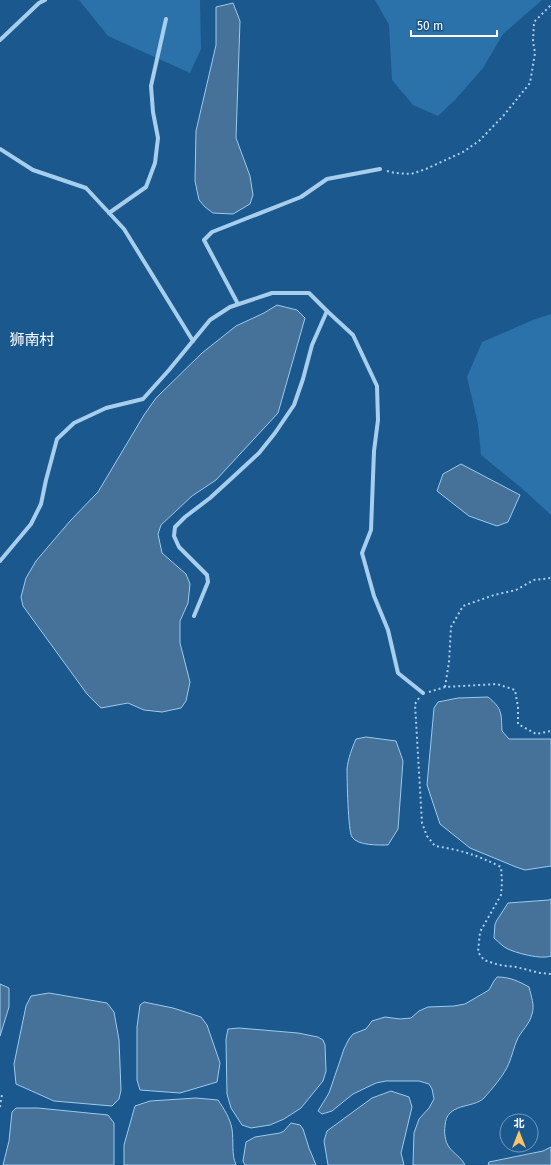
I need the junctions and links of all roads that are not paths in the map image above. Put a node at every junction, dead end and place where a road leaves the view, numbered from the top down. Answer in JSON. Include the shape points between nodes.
{"nodes":[{"id":1,"x":45,"y":0,"type":"edge"},
{"id":2,"x":166,"y":19,"type":"dead end"},
{"id":3,"x":0,"y":40,"type":"edge"},
{"id":4,"x":0,"y":149,"type":"edge"},
{"id":5,"x":380,"y":169,"type":"road end"},
{"id":6,"x":109,"y":212,"type":"junction"},
{"id":7,"x":238,"y":304,"type":"junction"},
{"id":8,"x":327,"y":311,"type":"junction"},
{"id":9,"x":193,"y":341,"type":"junction"},
{"id":10,"x":0,"y":561,"type":"edge"},
{"id":11,"x":194,"y":616,"type":"dead end"},
{"id":12,"x":423,"y":694,"type":"road end"}],
"edges":[{"from":1,"to":3,"type":"street"},
{"from":2,"to":6,"type":"street","via":[[151,86],[152,112],[158,138],[155,163],[146,187]]},
{"from":4,"to":6,"type":"street","via":[[33,170],[86,188]]},
{"from":5,"to":7,"type":"street","via":[[327,179],[301,197],[212,232],[204,240]]},
{"from":6,"to":9,"type":"street","via":[[124,229]]},
{"from":7,"to":8,"type":"street","via":[[272,293],[309,293]]},
{"from":7,"to":9,"type":"street","via":[[210,320]]},
{"from":8,"to":11,"type":"street","via":[[312,345],[294,405],[275,433],[259,453],[175,527],[174,536],[178,546],[207,575],[208,582]]},
{"from":8,"to":12,"type":"street","via":[[353,335],[376,386],[378,420],[374,450],[371,530],[362,553],[374,596],[388,630],[398,673]]},
{"from":9,"to":10,"type":"street","via":[[143,399],[106,408],[74,423],[57,439],[41,504],[31,524]]}]}
